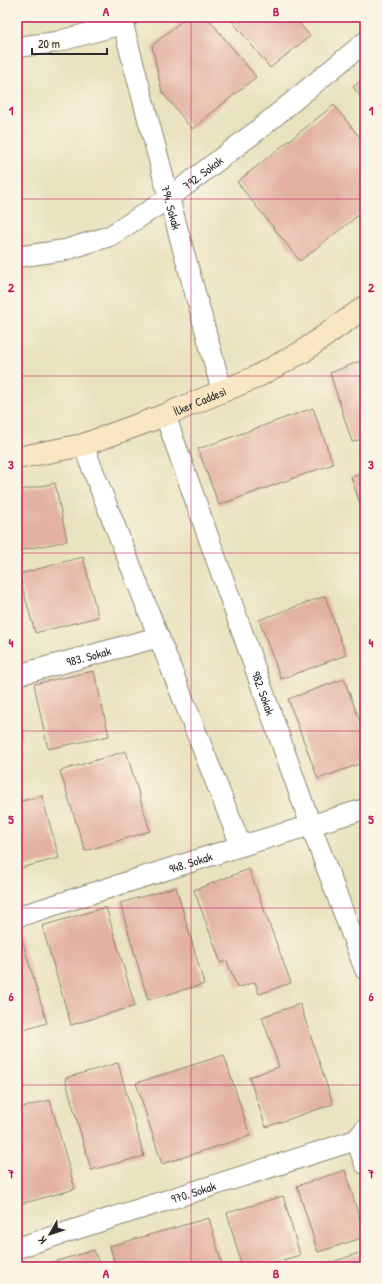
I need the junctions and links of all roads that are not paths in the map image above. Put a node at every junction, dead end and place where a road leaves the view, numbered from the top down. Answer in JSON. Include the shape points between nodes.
{"nodes":[{"id":1,"x":124,"y":19,"type":"edge"},
{"id":2,"x":365,"y":42,"type":"edge"},
{"id":3,"x":17,"y":47,"type":"edge"},
{"id":4,"x":169,"y":198,"type":"junction"},
{"id":5,"x":17,"y":257,"type":"edge"},
{"id":6,"x":365,"y":307,"type":"edge"},
{"id":7,"x":222,"y":391,"type":"junction"},
{"id":8,"x":165,"y":415,"type":"junction"},
{"id":9,"x":83,"y":445,"type":"junction"},
{"id":10,"x":17,"y":458,"type":"edge"},
{"id":11,"x":160,"y":637,"type":"junction"},
{"id":12,"x":17,"y":675,"type":"edge"},
{"id":13,"x":365,"y":809,"type":"edge"},
{"id":14,"x":311,"y":826,"type":"junction"},
{"id":15,"x":241,"y":846,"type":"junction"},
{"id":16,"x":17,"y":917,"type":"edge"},
{"id":17,"x":365,"y":970,"type":"edge"},
{"id":18,"x":360,"y":1135,"type":"edge"},
{"id":19,"x":365,"y":1164,"type":"edge"},
{"id":20,"x":17,"y":1248,"type":"edge"}],
"edges":[{"from":1,"to":3,"type":"street","via":[[56,42]]},
{"from":1,"to":4,"type":"street","name":"794. Sokak"},
{"from":2,"to":4,"type":"street","name":"792. Sokak","via":[[258,130]]},
{"from":4,"to":5,"type":"street","name":"792. Sokak","via":[[110,236],[65,250]]},
{"from":4,"to":7,"type":"street","name":"794. Sokak"},
{"from":6,"to":7,"type":"main road","name":"İlker Caddesi","via":[[302,352],[254,378]]},
{"from":7,"to":8,"type":"main road","name":"İlker Caddesi"},
{"from":8,"to":9,"type":"main road","name":"İlker Caddesi"},
{"from":8,"to":14,"type":"street","name":"982. Sokak"},
{"from":9,"to":10,"type":"main road","name":"İlker Caddesi"},
{"from":9,"to":11,"type":"street"},
{"from":11,"to":12,"type":"street","name":"983. Sokak"},
{"from":11,"to":15,"type":"street"},
{"from":13,"to":14,"type":"street","name":"948. Sokak"},
{"from":14,"to":15,"type":"street","name":"948. Sokak"},
{"from":14,"to":17,"type":"street","name":"982. Sokak"},
{"from":15,"to":16,"type":"street","name":"948. Sokak"},
{"from":18,"to":19,"type":"street"},
{"from":18,"to":20,"type":"street","name":"970. Sokak"}]}
